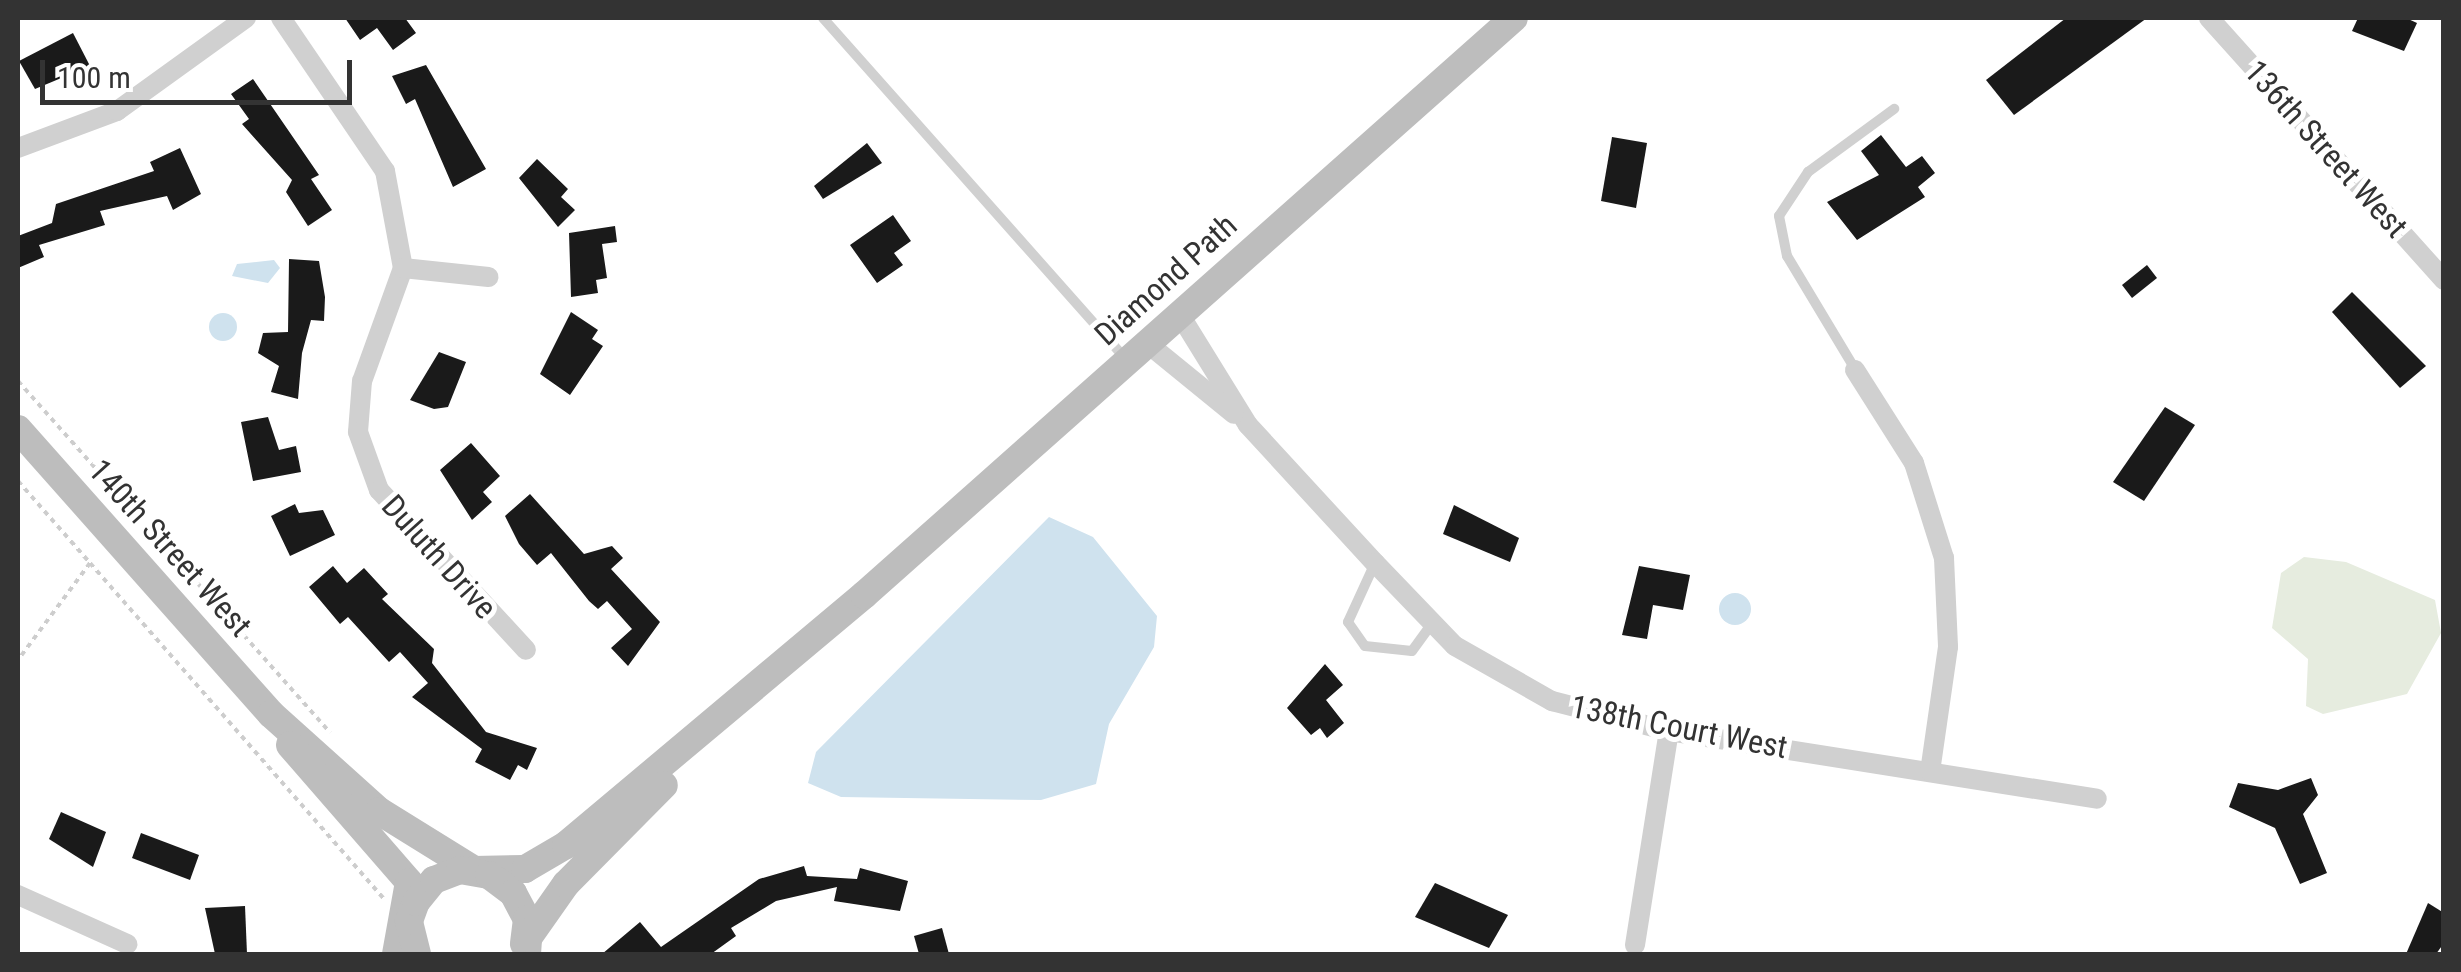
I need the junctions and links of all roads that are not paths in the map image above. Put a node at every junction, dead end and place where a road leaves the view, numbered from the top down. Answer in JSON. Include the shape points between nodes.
{"nodes":[{"id":1,"x":246,"y":18,"type":"edge"},
{"id":2,"x":281,"y":18,"type":"edge"},
{"id":3,"x":823,"y":18,"type":"edge"},
{"id":4,"x":1514,"y":18,"type":"edge"},
{"id":5,"x":2208,"y":18,"type":"edge"},
{"id":6,"x":1894,"y":109,"type":"dead end"},
{"id":7,"x":18,"y":148,"type":"edge"},
{"id":8,"x":403,"y":268,"type":"junction"},
{"id":9,"x":489,"y":277,"type":"dead end"},
{"id":10,"x":2444,"y":280,"type":"edge"},
{"id":11,"x":1180,"y":314,"type":"junction"},
{"id":12,"x":1137,"y":352,"type":"junction"},
{"id":13,"x":1855,"y":370,"type":"joint"},
{"id":14,"x":1248,"y":425,"type":"junction"},
{"id":15,"x":18,"y":429,"type":"edge"},
{"id":16,"x":1374,"y":563,"type":"junction"},
{"id":17,"x":864,"y":595,"type":"junction"},
{"id":18,"x":1432,"y":622,"type":"junction"},
{"id":19,"x":526,"y":650,"type":"dead end"},
{"id":20,"x":271,"y":714,"type":"junction"},
{"id":21,"x":1668,"y":731,"type":"junction"},
{"id":22,"x":1930,"y":772,"type":"junction"},
{"id":23,"x":2097,"y":798,"type":"dead end"},
{"id":24,"x":474,"y":870,"type":"junction"},
{"id":25,"x":18,"y":895,"type":"edge"},
{"id":26,"x":400,"y":915,"type":"junction"},
{"id":27,"x":126,"y":944,"type":"dead end"},
{"id":28,"x":1635,"y":945,"type":"dead end"},
{"id":29,"x":524,"y":949,"type":"edge"},
{"id":30,"x":396,"y":954,"type":"edge"},
{"id":31,"x":418,"y":954,"type":"edge"}],
"edges":[{"from":1,"to":7,"type":"street","via":[[132,102]]},
{"from":2,"to":8,"type":"street","via":[[385,171]]},
{"from":3,"to":12,"type":"lane"},
{"from":4,"to":11,"type":"street","name":"Diamond Path"},
{"from":5,"to":10,"type":"street","name":"136th Street West"},
{"from":6,"to":13,"type":"lane","via":[[1808,172],[1779,216],[1786,256]]},
{"from":8,"to":9,"type":"street"},
{"from":8,"to":19,"type":"street","name":"Duluth Drive","via":[[362,381],[358,432],[379,490]]},
{"from":11,"to":12,"type":"street","name":"Diamond Path"},
{"from":11,"to":14,"type":"street","name":"138th Court West"},
{"from":12,"to":14,"type":"street","name":"138th Court West"},
{"from":12,"to":17,"type":"street","name":"Diamond Path"},
{"from":13,"to":22,"type":"street","via":[[1914,463],[1944,558],[1948,647]]},
{"from":14,"to":16,"type":"street","name":"138th Court West"},
{"from":15,"to":20,"type":"street","name":"140th Street West"},
{"from":16,"to":18,"type":"street","name":"138th Court West"},
{"from":16,"to":18,"type":"lane","via":[[1348,622],[1365,646],[1412,651]]},
{"from":17,"to":24,"type":"street","name":"Diamond Path","via":[[566,845],[525,869]]},
{"from":17,"to":29,"type":"street","name":"Diamond Path","via":[[592,854]]},
{"from":18,"to":21,"type":"street","name":"138th Court West","via":[[1455,646],[1552,701]]},
{"from":20,"to":24,"type":"street","name":"140th Street West","via":[[378,811]]},
{"from":20,"to":26,"type":"street","name":"140th Street West","via":[[334,806],[398,862],[410,882]]},
{"from":21,"to":22,"type":"street","name":"138th Court West"},
{"from":21,"to":28,"type":"street"},
{"from":22,"to":23,"type":"street","name":"138th Court West"},
{"from":24,"to":26,"type":"street","name":"Diamond Path","via":[[434,880]]},
{"from":24,"to":29,"type":"street","name":"Diamond Path","via":[[513,893]]},
{"from":25,"to":27,"type":"street"},
{"from":26,"to":30,"type":"street","name":"Diamond Path"},
{"from":26,"to":31,"type":"street"}]}
